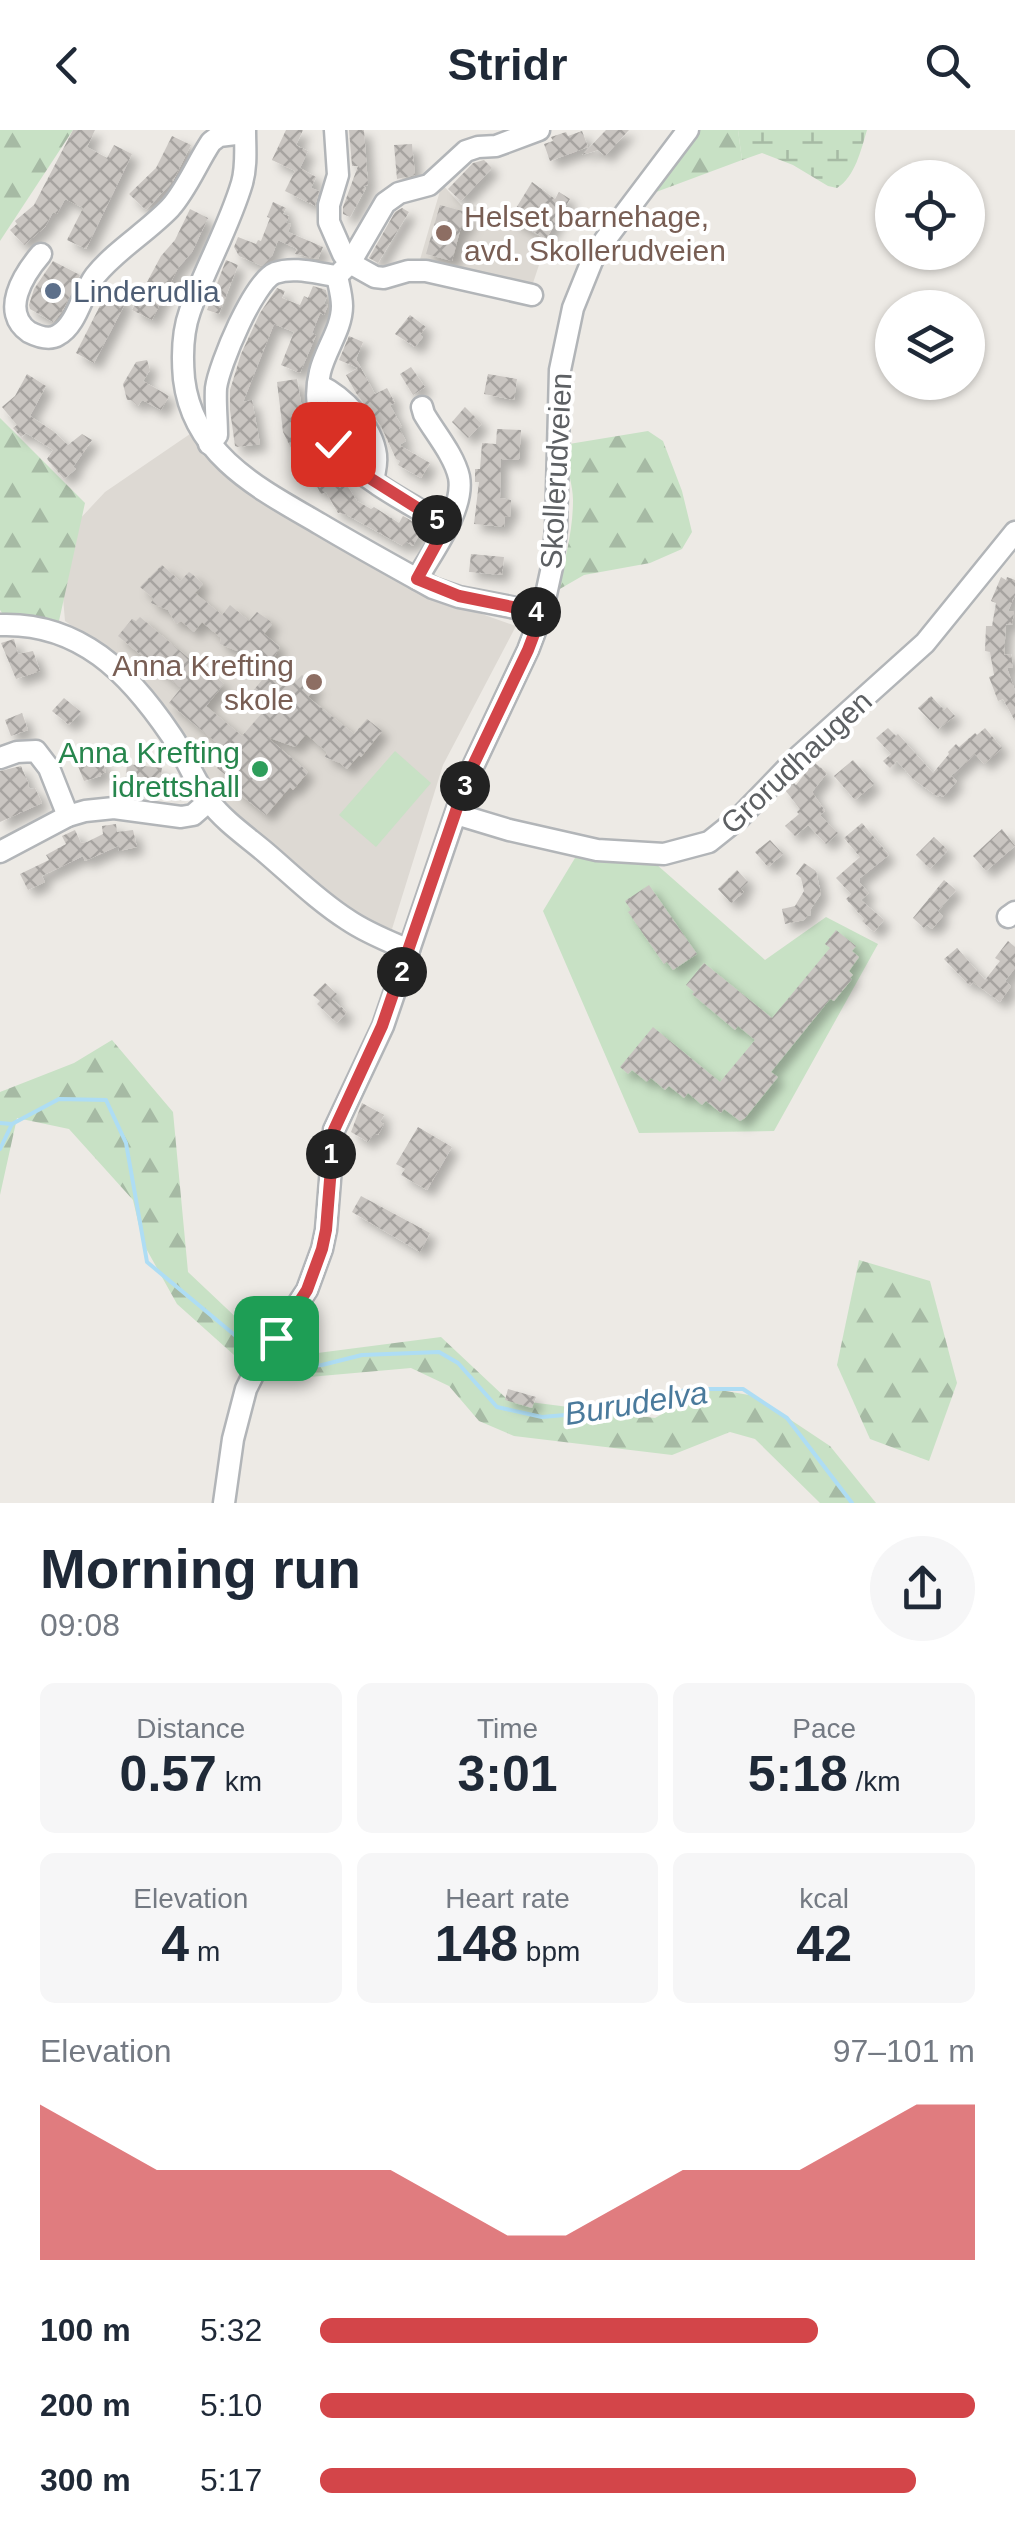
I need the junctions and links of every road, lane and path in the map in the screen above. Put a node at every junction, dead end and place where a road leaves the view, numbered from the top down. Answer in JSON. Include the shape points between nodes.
{"nodes":[{"id":1,"x":336,"y":130,"type":"edge"},
{"id":2,"x":539,"y":130,"type":"edge"},
{"id":3,"x":688,"y":130,"type":"edge"},
{"id":4,"x":244,"y":131,"type":"edge"},
{"id":5,"x":41,"y":254,"type":"dead end"},
{"id":6,"x":344,"y":269,"type":"junction"},
{"id":7,"x":532,"y":295,"type":"dead end"},
{"id":8,"x":318,"y":385,"type":"junction"},
{"id":9,"x":422,"y":407,"type":"dead end"},
{"id":10,"x":209,"y":444,"type":"junction"},
{"id":11,"x":373,"y":480,"type":"junction"},
{"id":12,"x":446,"y":526,"type":"junction"},
{"id":13,"x":1015,"y":532,"type":"edge"},
{"id":14,"x":417,"y":579,"type":"junction"},
{"id":15,"x":542,"y":613,"type":"junction"},
{"id":16,"x":0,"y":625,"type":"edge"},
{"id":17,"x":0,"y":758,"type":"edge"},
{"id":18,"x":209,"y":801,"type":"junction"},
{"id":19,"x":456,"y":814,"type":"junction"},
{"id":20,"x":68,"y":816,"type":"junction"},
{"id":21,"x":0,"y":852,"type":"edge"},
{"id":22,"x":410,"y":950,"type":"junction"},
{"id":23,"x":224,"y":1503,"type":"edge"}],
"edges":[{"from":1,"to":6,"type":"street","via":[[338,174],[329,222]]},
{"from":2,"to":6,"type":"street","via":[[466,151],[429,184],[392,196]]},
{"from":3,"to":15,"type":"street","name":"Skollerudveien","via":[[599,250],[573,308],[560,370],[556,529]]},
{"from":4,"to":5,"type":"street","via":[[211,142],[171,207],[96,274],[70,322],[46,338],[21,327],[12,305]]},
{"from":4,"to":10,"type":"street","via":[[242,183],[188,315],[183,346],[185,388]]},
{"from":6,"to":7,"type":"street","via":[[384,278],[426,271]]},
{"from":6,"to":8,"type":"street","via":[[342,309]]},
{"from":6,"to":10,"type":"street","via":[[277,272],[264,279],[216,386],[217,435]]},
{"from":8,"to":11,"type":"street","via":[[323,428],[345,459]]},
{"from":8,"to":11,"type":"street","via":[[346,404],[367,433],[376,456]]},
{"from":9,"to":12,"type":"street","via":[[459,478],[458,502]]},
{"from":10,"to":14,"type":"street","via":[[256,487]]},
{"from":11,"to":12,"type":"street"},
{"from":12,"to":14,"type":"street"},
{"from":13,"to":19,"type":"street","name":"Grorudhaugen","via":[[925,643],[709,842],[664,854],[598,850]]},
{"from":14,"to":15,"type":"street","via":[[459,596]]},
{"from":15,"to":19,"type":"street","name":"Skollerudveien"},
{"from":16,"to":18,"type":"street","via":[[46,628],[113,666],[171,735]]},
{"from":17,"to":20,"type":"street","via":[[36,751]]},
{"from":18,"to":20,"type":"street","via":[[193,815],[114,808]]},
{"from":18,"to":22,"type":"street","via":[[326,905]]},
{"from":19,"to":22,"type":"street","name":"Skollerudveien"},
{"from":20,"to":21,"type":"street"},
{"from":22,"to":23,"type":"street","name":"Skollerudveien","via":[[334,1130],[326,1230],[315,1272],[246,1389]]}]}
